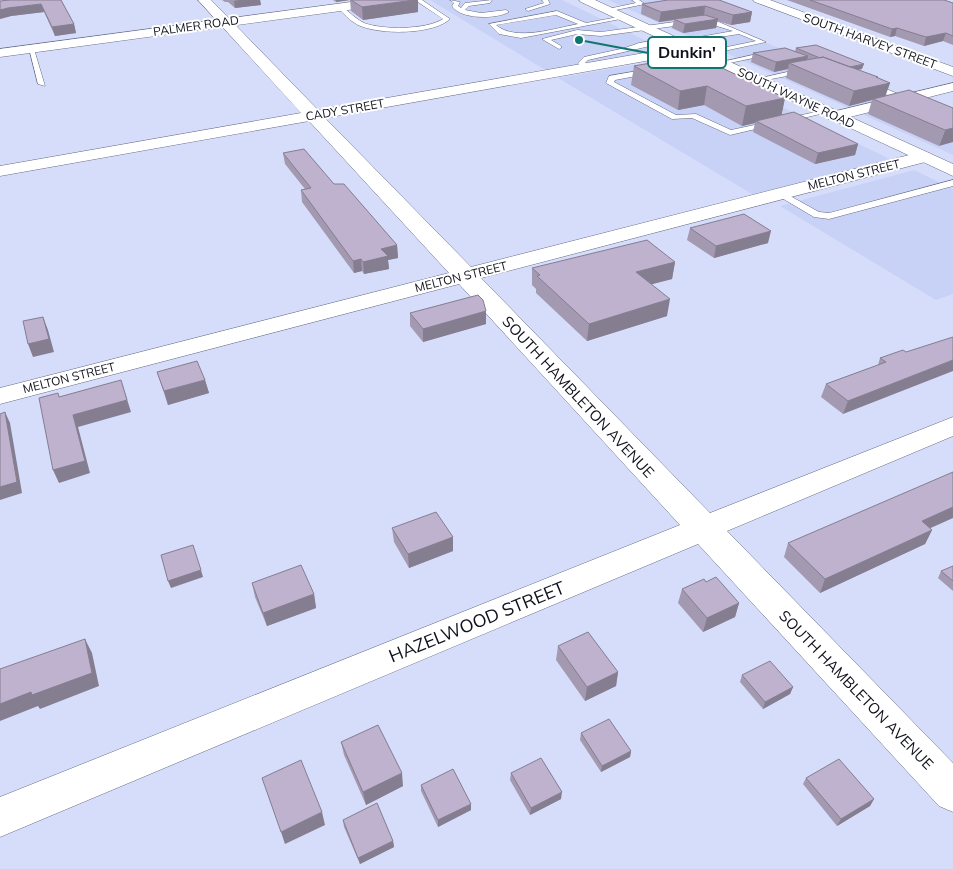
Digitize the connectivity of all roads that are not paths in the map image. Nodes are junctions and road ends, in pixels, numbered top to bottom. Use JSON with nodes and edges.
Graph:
{"nodes":[{"id":1,"x":204,"y":0,"type":"edge"},
{"id":2,"x":392,"y":0,"type":"edge"},
{"id":3,"x":418,"y":0,"type":"edge"},
{"id":4,"x":489,"y":0,"type":"edge"},
{"id":5,"x":545,"y":0,"type":"edge"},
{"id":6,"x":585,"y":0,"type":"edge"},
{"id":7,"x":635,"y":0,"type":"edge"},
{"id":8,"x":759,"y":0,"type":"edge"},
{"id":9,"x":455,"y":2,"type":"edge"},
{"id":10,"x":642,"y":4,"type":"junction"},
{"id":11,"x":651,"y":4,"type":"edge"},
{"id":12,"x":340,"y":7,"type":"junction"},
{"id":13,"x":606,"y":10,"type":"junction"},
{"id":14,"x":477,"y":11,"type":"junction"},
{"id":15,"x":623,"y":18,"type":"junction"},
{"id":16,"x":226,"y":22,"type":"junction"},
{"id":17,"x":492,"y":24,"type":"junction"},
{"id":18,"x":584,"y":24,"type":"junction"},
{"id":19,"x":644,"y":28,"type":"junction"},
{"id":20,"x":740,"y":32,"type":"junction"},
{"id":21,"x":559,"y":47,"type":"dead end"},
{"id":22,"x":30,"y":49,"type":"junction"},
{"id":23,"x":0,"y":53,"type":"edge"},
{"id":24,"x":696,"y":53,"type":"junction"},
{"id":25,"x":781,"y":53,"type":"edge"},
{"id":26,"x":586,"y":68,"type":"junction"},
{"id":27,"x":812,"y":69,"type":"edge"},
{"id":28,"x":657,"y":70,"type":"edge"},
{"id":29,"x":953,"y":72,"type":"edge"},
{"id":30,"x":756,"y":80,"type":"junction"},
{"id":31,"x":857,"y":80,"type":"edge"},
{"id":32,"x":42,"y":84,"type":"dead end"},
{"id":33,"x":953,"y":87,"type":"edge"},
{"id":34,"x":904,"y":98,"type":"junction"},
{"id":35,"x":921,"y":104,"type":"edge"},
{"id":36,"x":829,"y":114,"type":"junction"},
{"id":37,"x":314,"y":116,"type":"junction"},
{"id":38,"x":923,"y":157,"type":"junction"},
{"id":39,"x":0,"y":171,"type":"edge"},
{"id":40,"x":953,"y":172,"type":"edge"},
{"id":41,"x":953,"y":182,"type":"edge"},
{"id":42,"x":780,"y":194,"type":"junction"},
{"id":43,"x":464,"y":276,"type":"junction"},
{"id":44,"x":0,"y":396,"type":"edge"},
{"id":45,"x":953,"y":426,"type":"edge"},
{"id":46,"x":703,"y":529,"type":"junction"},
{"id":47,"x":953,"y":792,"type":"edge"},
{"id":48,"x":0,"y":817,"type":"edge"}],
"edges":[{"from":1,"to":16,"type":"street","name":"SOUTH HAMBLETON AVENUE"},
{"from":2,"to":12,"type":"street","name":"PALMER ROAD"},
{"from":3,"to":12,"type":"lane"},
{"from":4,"to":9,"type":"lane"},
{"from":4,"to":14,"type":"lane"},
{"from":4,"to":14,"type":"lane"},
{"from":5,"to":14,"type":"lane"},
{"from":6,"to":13,"type":"street","name":"SOUTH WAYNE ROAD"},
{"from":7,"to":10,"type":"lane"},
{"from":8,"to":29,"type":"street","name":"SOUTH HARVEY STREET"},
{"from":9,"to":14,"type":"lane"},
{"from":10,"to":11,"type":"lane"},
{"from":10,"to":13,"type":"lane"},
{"from":12,"to":16,"type":"street","name":"PALMER ROAD"},
{"from":13,"to":15,"type":"street","name":"SOUTH WAYNE ROAD"},
{"from":14,"to":17,"type":"lane"},
{"from":15,"to":18,"type":"lane"},
{"from":15,"to":19,"type":"street","name":"SOUTH WAYNE ROAD"},
{"from":16,"to":22,"type":"street","name":"PALMER ROAD"},
{"from":16,"to":37,"type":"street","name":"SOUTH HAMBLETON AVENUE"},
{"from":17,"to":18,"type":"lane"},
{"from":17,"to":18,"type":"lane"},
{"from":19,"to":20,"type":"lane"},
{"from":19,"to":21,"type":"lane"},
{"from":19,"to":24,"type":"street","name":"SOUTH WAYNE ROAD"},
{"from":20,"to":24,"type":"lane"},
{"from":20,"to":24,"type":"lane"},
{"from":22,"to":23,"type":"street","name":"PALMER ROAD"},
{"from":22,"to":32,"type":"lane"},
{"from":24,"to":25,"type":"lane"},
{"from":24,"to":26,"type":"street","name":"CADY STREET"},
{"from":24,"to":26,"type":"lane"},
{"from":24,"to":30,"type":"street","name":"SOUTH WAYNE ROAD"},
{"from":26,"to":37,"type":"street","name":"CADY STREET"},
{"from":27,"to":30,"type":"lane"},
{"from":28,"to":36,"type":"lane"},
{"from":30,"to":36,"type":"street","name":"SOUTH WAYNE ROAD"},
{"from":31,"to":34,"type":"lane"},
{"from":33,"to":34,"type":"street"},
{"from":34,"to":35,"type":"lane"},
{"from":34,"to":36,"type":"street"},
{"from":36,"to":38,"type":"street","name":"SOUTH WAYNE ROAD"},
{"from":37,"to":39,"type":"street","name":"CADY STREET"},
{"from":37,"to":43,"type":"street","name":"SOUTH HAMBLETON AVENUE"},
{"from":38,"to":40,"type":"street","name":"SOUTH WAYNE ROAD"},
{"from":38,"to":42,"type":"street","name":"MELTON STREET"},
{"from":41,"to":42,"type":"lane"},
{"from":42,"to":43,"type":"street","name":"MELTON STREET"},
{"from":43,"to":44,"type":"street","name":"MELTON STREET"},
{"from":43,"to":46,"type":"street","name":"SOUTH HAMBLETON AVENUE"},
{"from":45,"to":46,"type":"street","name":"HAZELWOOD STREET"},
{"from":46,"to":47,"type":"street","name":"SOUTH HAMBLETON AVENUE"},
{"from":46,"to":48,"type":"street","name":"HAZELWOOD STREET"}]}
